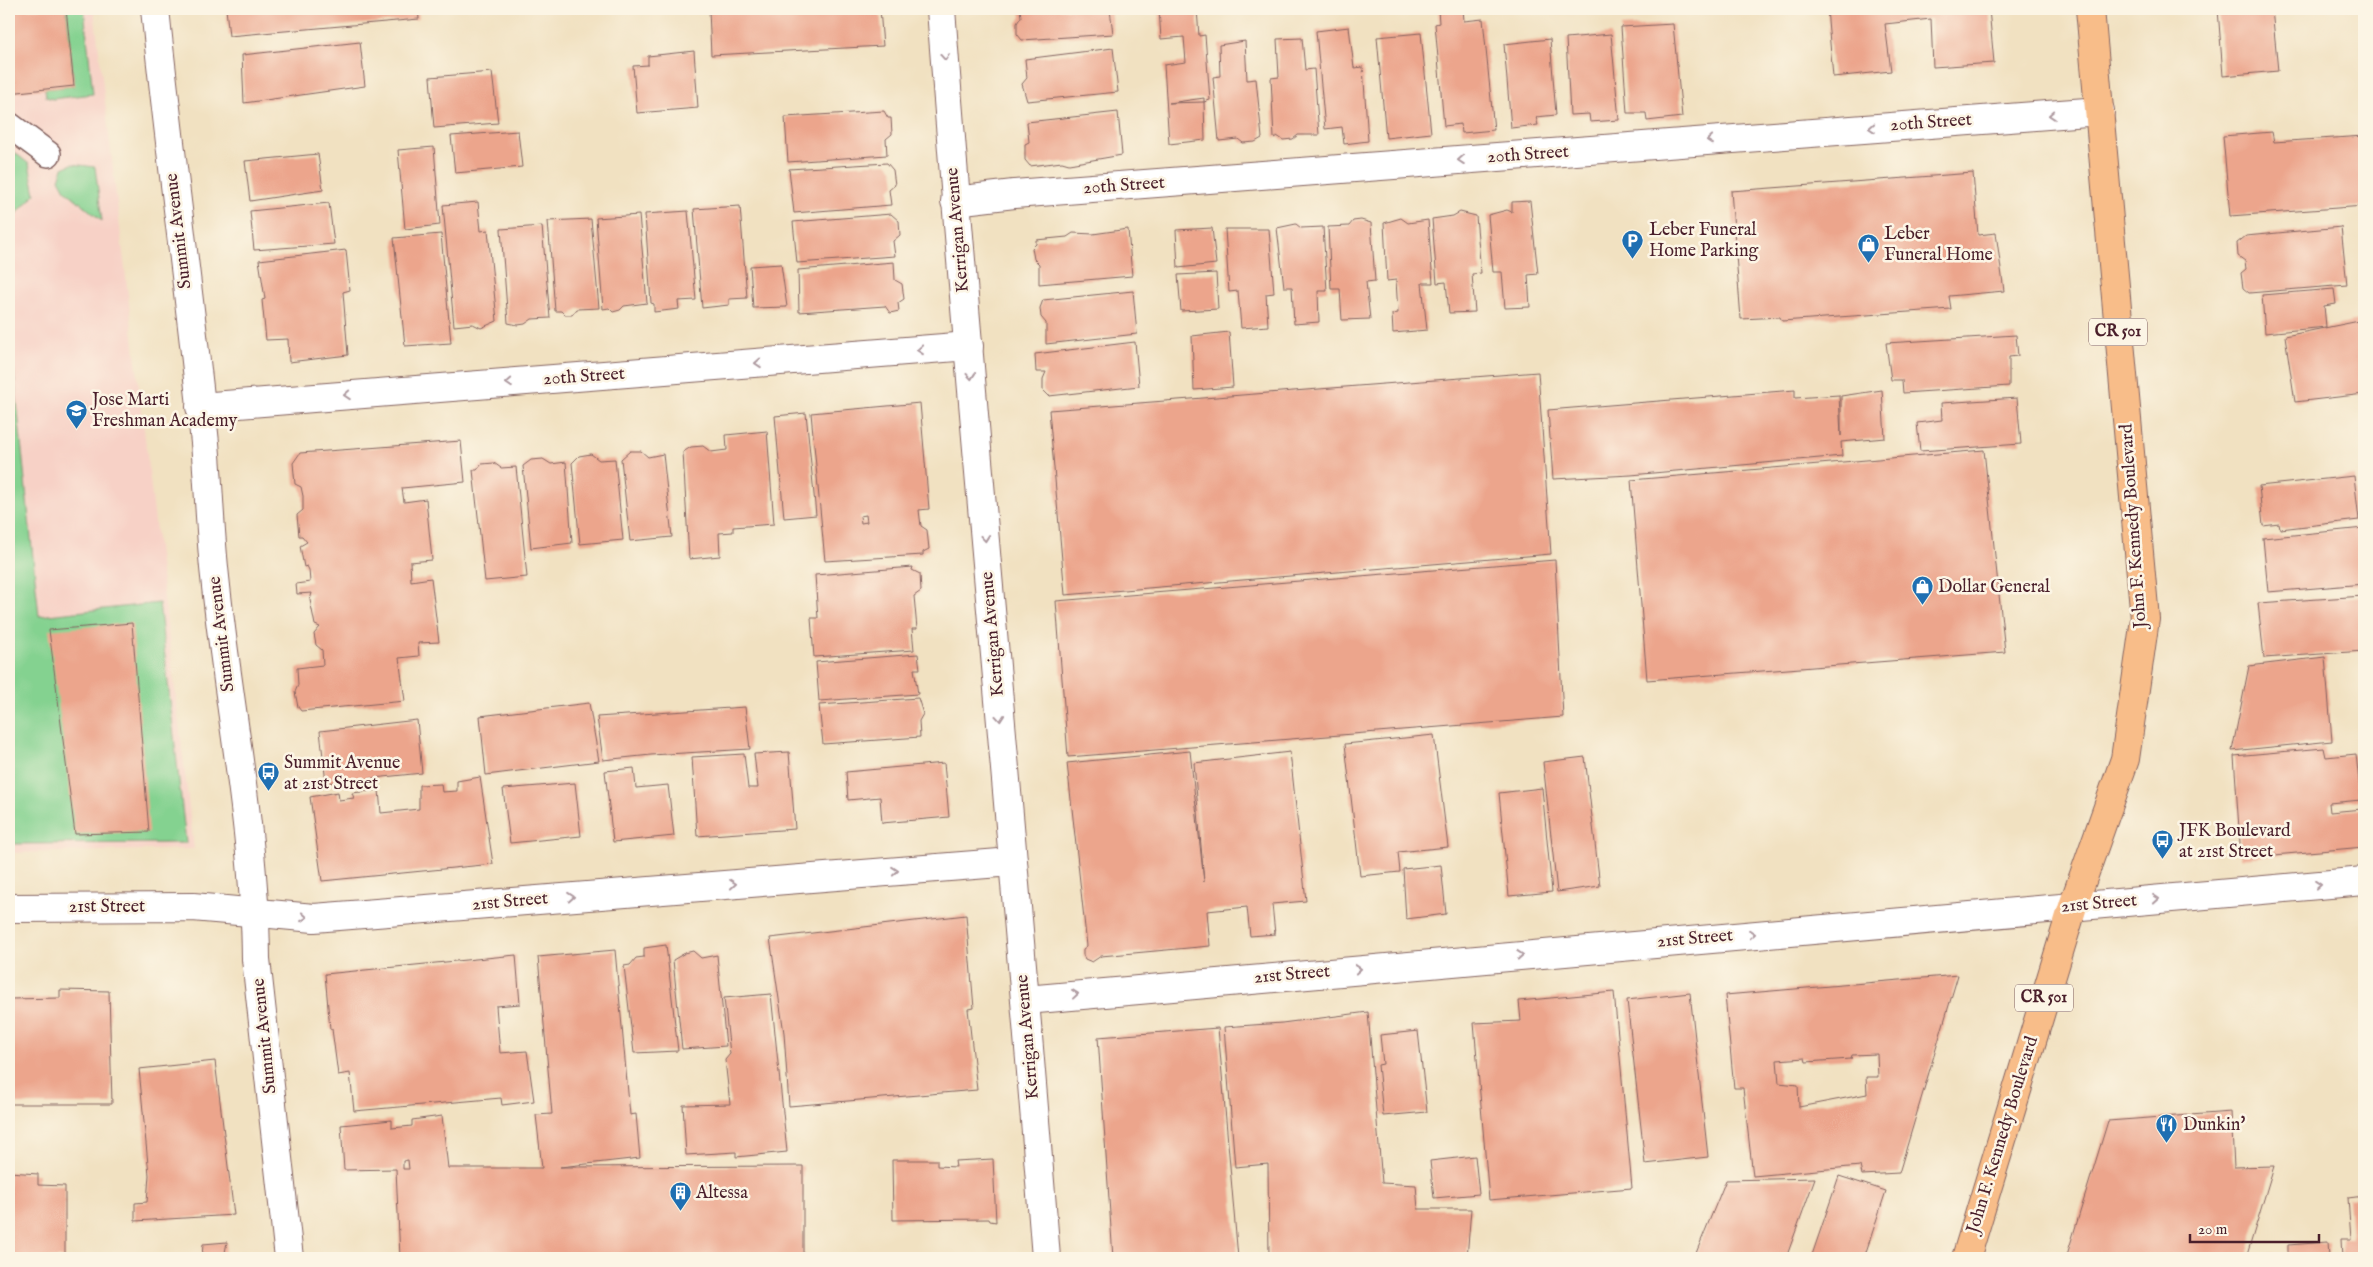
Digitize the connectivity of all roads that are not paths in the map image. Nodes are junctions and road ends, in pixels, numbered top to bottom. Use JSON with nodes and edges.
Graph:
{"nodes":[{"id":1,"x":155,"y":9,"type":"edge"},
{"id":2,"x":941,"y":9,"type":"edge"},
{"id":3,"x":2090,"y":9,"type":"edge"},
{"id":4,"x":2100,"y":111,"type":"junction"},
{"id":5,"x":9,"y":125,"type":"edge"},
{"id":6,"x":48,"y":154,"type":"dead end"},
{"id":7,"x":955,"y":201,"type":"junction"},
{"id":8,"x":969,"y":346,"type":"junction"},
{"id":9,"x":200,"y":407,"type":"junction"},
{"id":10,"x":1012,"y":862,"type":"junction"},
{"id":11,"x":2364,"y":881,"type":"edge"},
{"id":12,"x":2073,"y":906,"type":"junction"},
{"id":13,"x":9,"y":908,"type":"edge"},
{"id":14,"x":256,"y":912,"type":"junction"},
{"id":15,"x":1026,"y":1000,"type":"junction"},
{"id":16,"x":289,"y":1258,"type":"edge"},
{"id":17,"x":1046,"y":1258,"type":"edge"},
{"id":18,"x":1966,"y":1258,"type":"edge"}],
"edges":[{"from":1,"to":9,"type":"street","name":"Summit Avenue"},
{"from":2,"to":7,"type":"street","name":"Kerrigan Avenue","one_way":true},
{"from":3,"to":4,"type":"main road","name":"John F. Kennedy Boulevard","number":"CR 501"},
{"from":4,"to":7,"type":"street","name":"20th Street","one_way":true},
{"from":4,"to":12,"type":"main road","name":"John F. Kennedy Boulevard","number":"CR 501"},
{"from":5,"to":6,"type":"lane"},
{"from":7,"to":8,"type":"street","name":"Kerrigan Avenue"},
{"from":8,"to":9,"type":"street","name":"20th Street","one_way":true},
{"from":8,"to":10,"type":"street","name":"Kerrigan Avenue","one_way":true},
{"from":9,"to":14,"type":"street","name":"Summit Avenue"},
{"from":14,"to":10,"type":"street","name":"21st Street","one_way":true},
{"from":10,"to":15,"type":"street","name":"Kerrigan Avenue"},
{"from":12,"to":11,"type":"street","name":"21st Street","one_way":true},
{"from":15,"to":12,"type":"street","name":"21st Street","one_way":true},
{"from":12,"to":18,"type":"main road","name":"John F. Kennedy Boulevard","number":"CR 501"},
{"from":13,"to":14,"type":"street","name":"21st Street"},
{"from":14,"to":16,"type":"street","name":"Summit Avenue"},
{"from":15,"to":17,"type":"street","name":"Kerrigan Avenue"}]}
